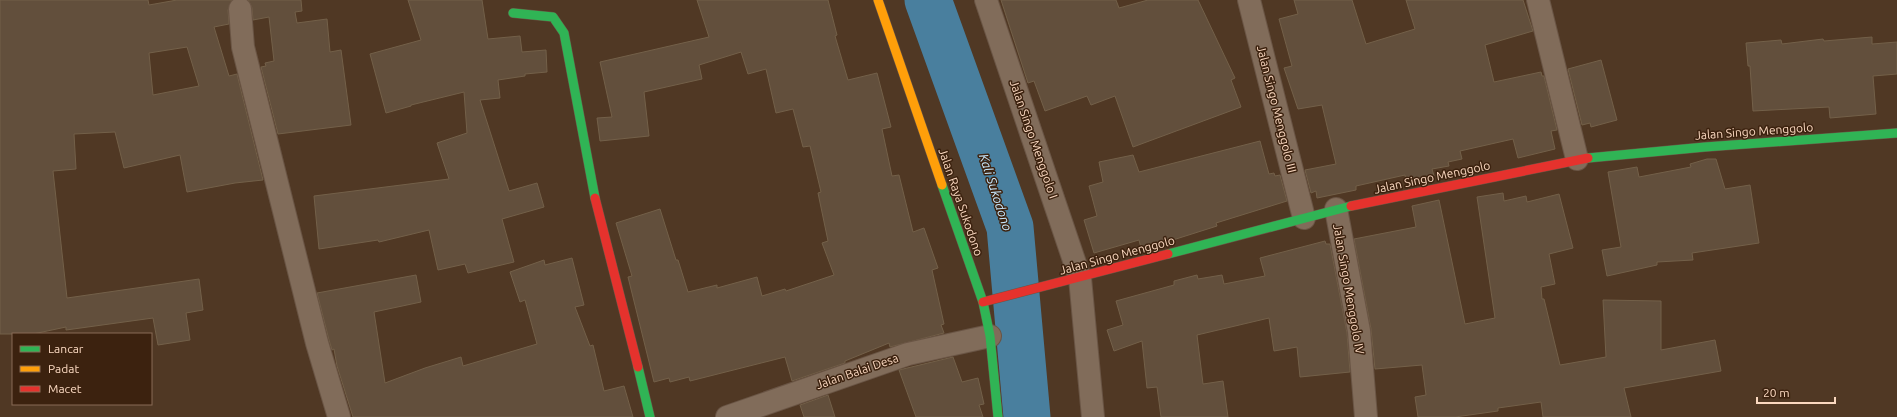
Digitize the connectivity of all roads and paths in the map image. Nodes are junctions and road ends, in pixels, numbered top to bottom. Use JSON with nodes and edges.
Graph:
{"nodes":[{"id":1,"x":878,"y":0,"type":"edge"},
{"id":2,"x":986,"y":0,"type":"edge"},
{"id":3,"x":1249,"y":0,"type":"edge"},
{"id":4,"x":1538,"y":0,"type":"edge"},
{"id":5,"x":240,"y":10,"type":"dead end"},
{"id":6,"x":513,"y":13,"type":"dead end"},
{"id":7,"x":1897,"y":133,"type":"edge"},
{"id":8,"x":1577,"y":159,"type":"junction"},
{"id":9,"x":1336,"y":209,"type":"junction"},
{"id":10,"x":1304,"y":218,"type":"junction"},
{"id":11,"x":1072,"y":280,"type":"junction"},
{"id":12,"x":983,"y":302,"type":"junction"},
{"id":13,"x":990,"y":336,"type":"junction"},
{"id":14,"x":339,"y":417,"type":"edge"},
{"id":15,"x":650,"y":417,"type":"edge"},
{"id":16,"x":727,"y":417,"type":"edge"},
{"id":17,"x":998,"y":417,"type":"edge"},
{"id":18,"x":1094,"y":417,"type":"edge"},
{"id":19,"x":1366,"y":417,"type":"edge"}],
"edges":[{"from":1,"to":12,"type":"street","name":"Jalan Raya Sukodono"},
{"from":2,"to":11,"type":"street","name":"Jalan Singo Menggolo I"},
{"from":3,"to":10,"type":"street","name":"Jalan Singo Menggolo III"},
{"from":4,"to":8,"type":"street"},
{"from":5,"to":14,"type":"street"},
{"from":6,"to":15,"type":"street"},
{"from":7,"to":8,"type":"street","name":"Jalan Singo Menggolo"},
{"from":8,"to":9,"type":"street","name":"Jalan Singo Menggolo"},
{"from":9,"to":10,"type":"street","name":"Jalan Singo Menggolo"},
{"from":9,"to":19,"type":"street","name":"Jalan Singo Menggolo IV"},
{"from":10,"to":11,"type":"street","name":"Jalan Singo Menggolo"},
{"from":11,"to":12,"type":"street","name":"Jalan Singo Menggolo"},
{"from":11,"to":18,"type":"street","name":"Jalan Singo Menggolo I"},
{"from":12,"to":13,"type":"street","name":"Jalan Raya Sukodono"},
{"from":13,"to":16,"type":"street","name":"Jalan Balai Desa"},
{"from":13,"to":17,"type":"street","name":"Jalan Raya Sukodono"}]}
